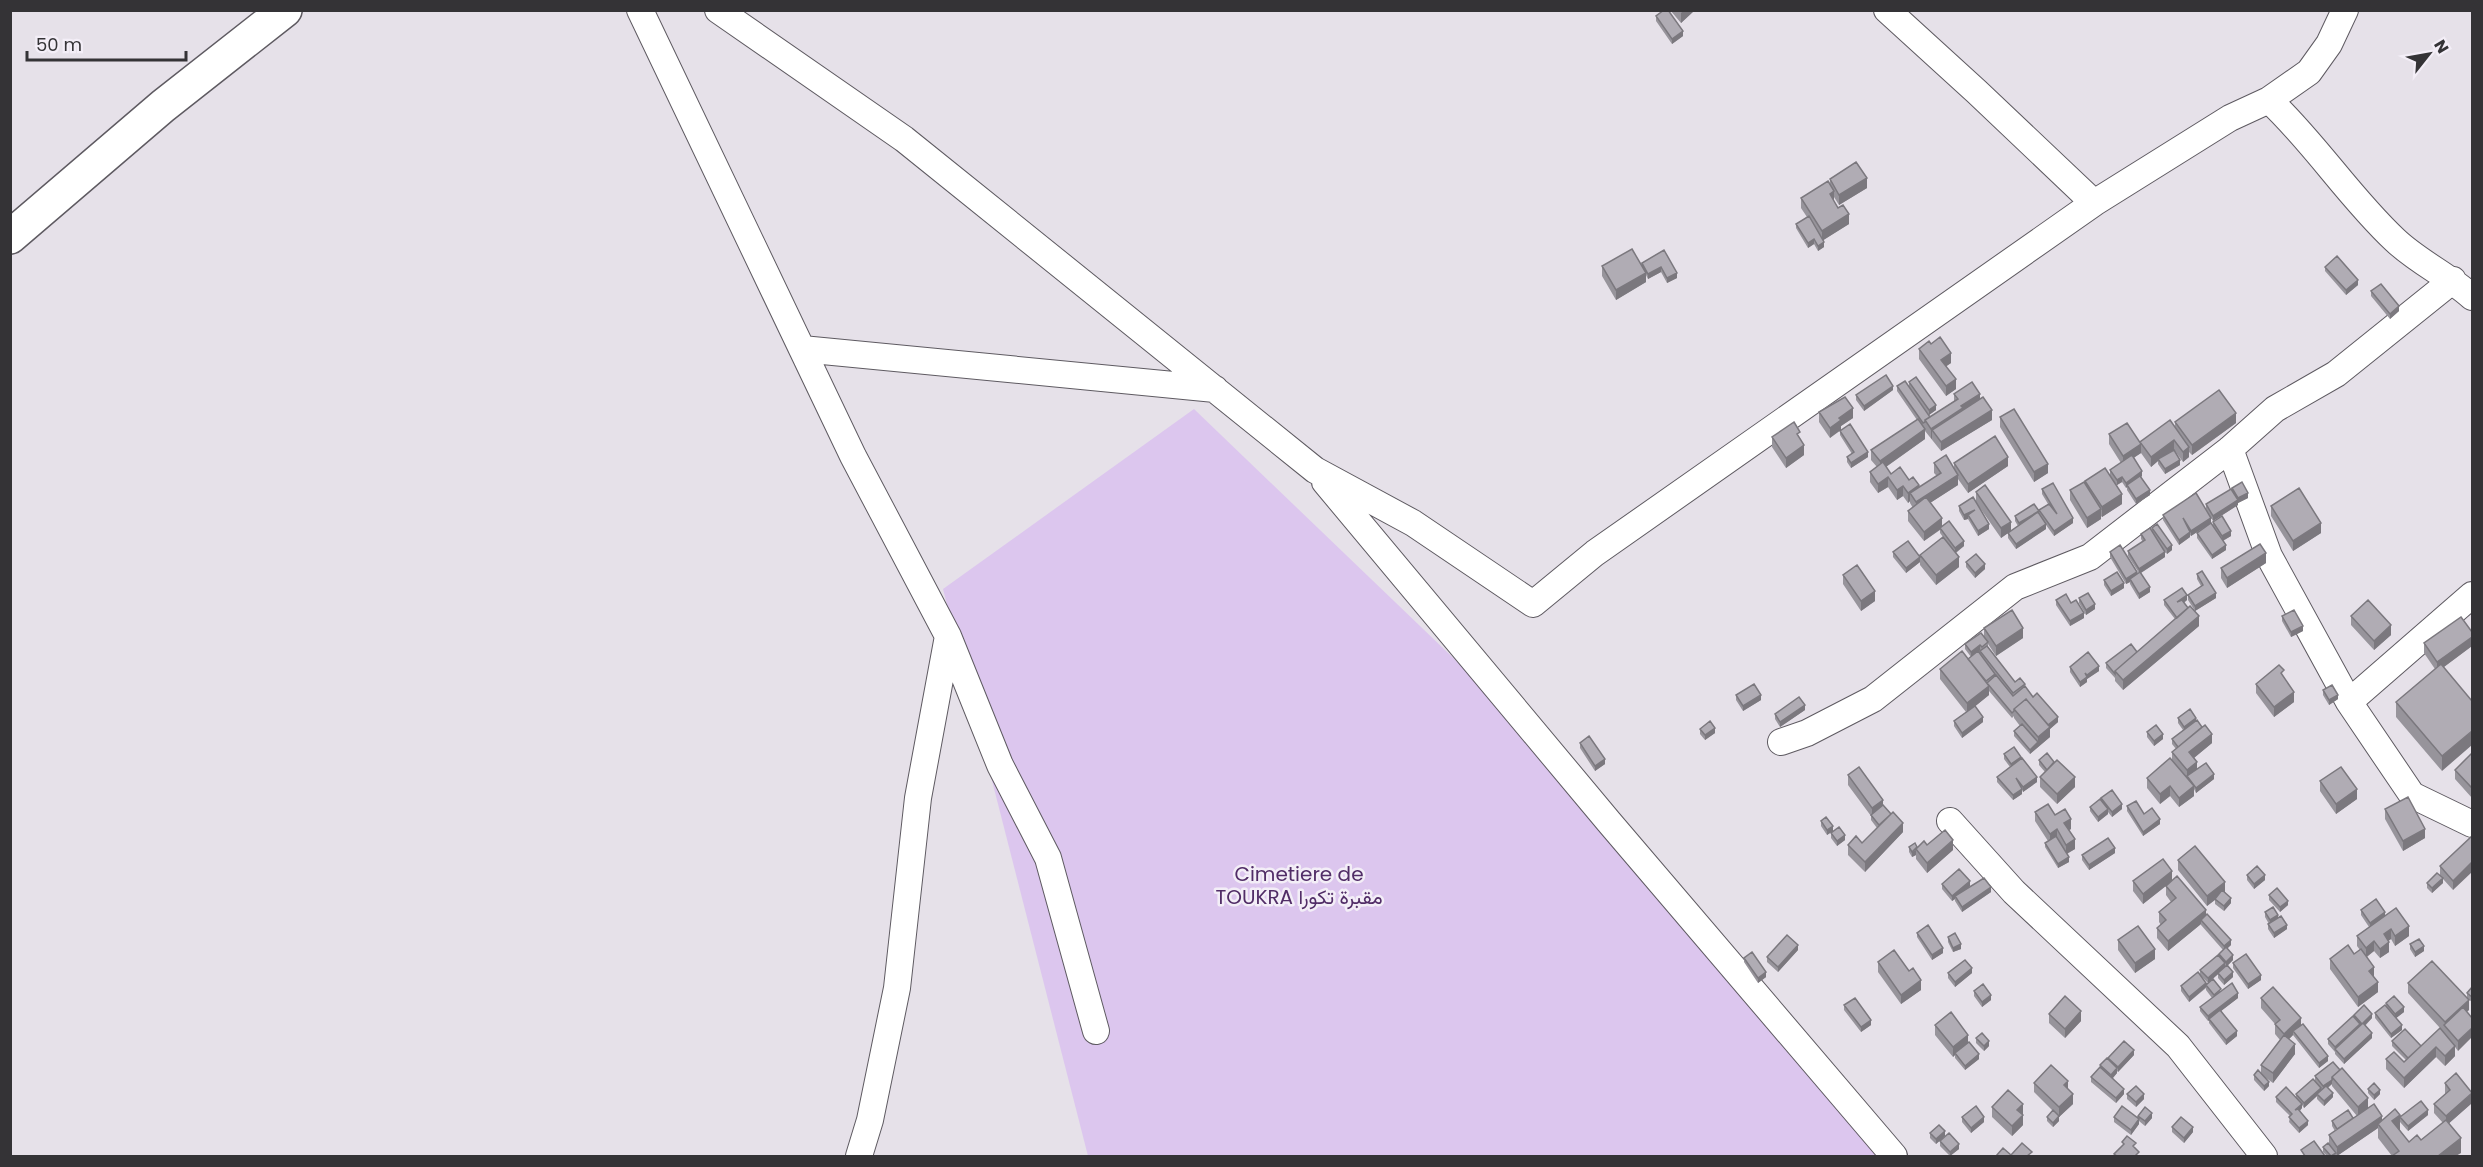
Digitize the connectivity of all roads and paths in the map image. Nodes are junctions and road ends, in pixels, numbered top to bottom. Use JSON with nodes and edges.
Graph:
{"nodes":[{"id":1,"x":285,"y":10,"type":"edge"},
{"id":2,"x":640,"y":10,"type":"edge"},
{"id":3,"x":718,"y":10,"type":"edge"},
{"id":4,"x":1887,"y":10,"type":"edge"},
{"id":5,"x":2345,"y":10,"type":"edge"},
{"id":6,"x":2269,"y":100,"type":"junction"},
{"id":7,"x":2094,"y":203,"type":"junction"},
{"id":8,"x":10,"y":237,"type":"edge"},
{"id":9,"x":2453,"y":280,"type":"junction"},
{"id":10,"x":2472,"y":297,"type":"edge"},
{"id":11,"x":802,"y":350,"type":"junction"},
{"id":12,"x":1215,"y":389,"type":"junction"},
{"id":13,"x":2230,"y":448,"type":"junction"},
{"id":14,"x":1315,"y":470,"type":"junction"},
{"id":15,"x":2472,"y":594,"type":"edge"},
{"id":16,"x":948,"y":636,"type":"junction"},
{"id":17,"x":2349,"y":702,"type":"junction"},
{"id":18,"x":1781,"y":742,"type":"dead end"},
{"id":19,"x":1950,"y":821,"type":"dead end"},
{"id":20,"x":2472,"y":824,"type":"edge"},
{"id":21,"x":1095,"y":1031,"type":"dead end"},
{"id":22,"x":859,"y":1156,"type":"edge"},
{"id":23,"x":1894,"y":1156,"type":"edge"},
{"id":24,"x":2264,"y":1156,"type":"edge"}],
"edges":[{"from":1,"to":8,"type":"highway"},
{"from":2,"to":11,"type":"street"},
{"from":3,"to":12,"type":"street"},
{"from":4,"to":7,"type":"street"},
{"from":5,"to":6,"type":"street"},
{"from":6,"to":7,"type":"street"},
{"from":6,"to":9,"type":"street"},
{"from":7,"to":14,"type":"street"},
{"from":9,"to":10,"type":"street"},
{"from":9,"to":13,"type":"street"},
{"from":11,"to":12,"type":"street"},
{"from":11,"to":16,"type":"street"},
{"from":12,"to":14,"type":"street"},
{"from":13,"to":17,"type":"street"},
{"from":13,"to":18,"type":"street"},
{"from":14,"to":23,"type":"street"},
{"from":15,"to":17,"type":"street"},
{"from":16,"to":21,"type":"street"},
{"from":16,"to":22,"type":"street"},
{"from":17,"to":20,"type":"street"},
{"from":19,"to":24,"type":"street"}]}
